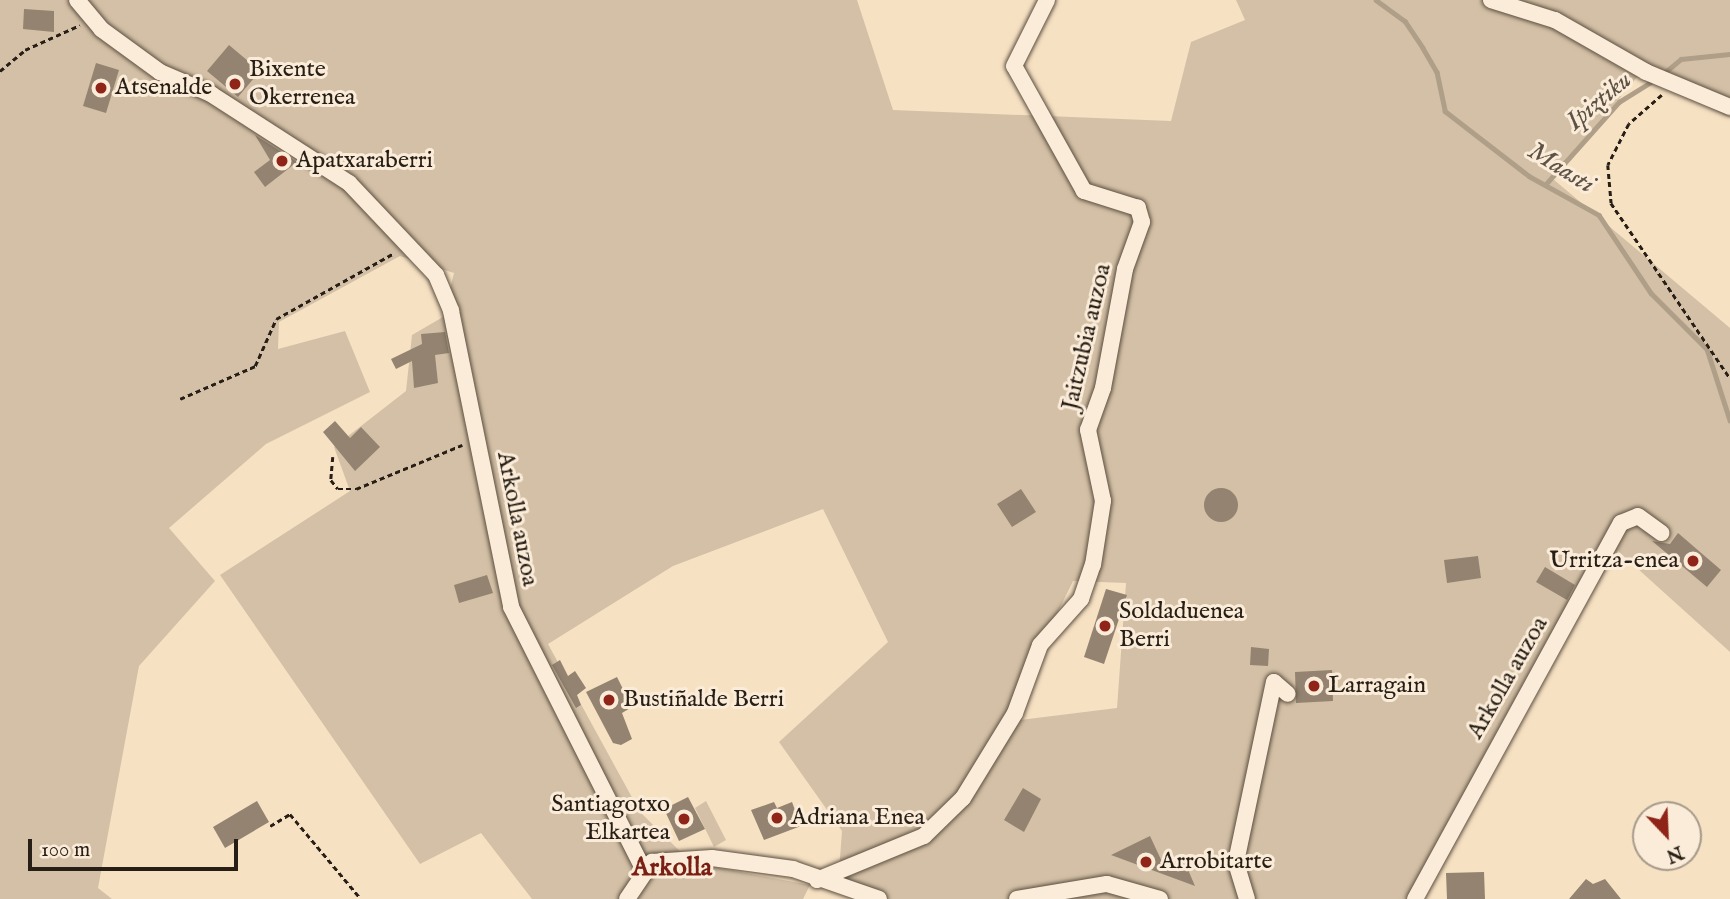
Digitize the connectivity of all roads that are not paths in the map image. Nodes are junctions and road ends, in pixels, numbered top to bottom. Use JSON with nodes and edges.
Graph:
{"nodes":[{"id":1,"x":77,"y":0,"type":"edge"},
{"id":2,"x":1047,"y":0,"type":"edge"},
{"id":3,"x":1491,"y":0,"type":"edge"},
{"id":4,"x":1730,"y":107,"type":"edge"},
{"id":5,"x":1661,"y":533,"type":"dead end"},
{"id":6,"x":1288,"y":694,"type":"dead end"},
{"id":7,"x":644,"y":870,"type":"junction"},
{"id":8,"x":817,"y":880,"type":"junction"},
{"id":9,"x":627,"y":899,"type":"edge"},
{"id":10,"x":879,"y":899,"type":"edge"},
{"id":11,"x":1017,"y":899,"type":"edge"},
{"id":12,"x":1160,"y":899,"type":"edge"},
{"id":13,"x":1247,"y":899,"type":"edge"},
{"id":14,"x":1415,"y":899,"type":"edge"}],
"edges":[{"from":1,"to":7,"type":"street","name":"Arkolla auzoa"},
{"from":2,"to":8,"type":"street","name":"Jaitzubia auzoa"},
{"from":3,"to":4,"type":"street"},
{"from":5,"to":14,"type":"street","name":"Arkolla auzoa"},
{"from":6,"to":13,"type":"street"},
{"from":7,"to":8,"type":"street"},
{"from":7,"to":9,"type":"street"},
{"from":8,"to":10,"type":"street"},
{"from":11,"to":12,"type":"street"}]}
